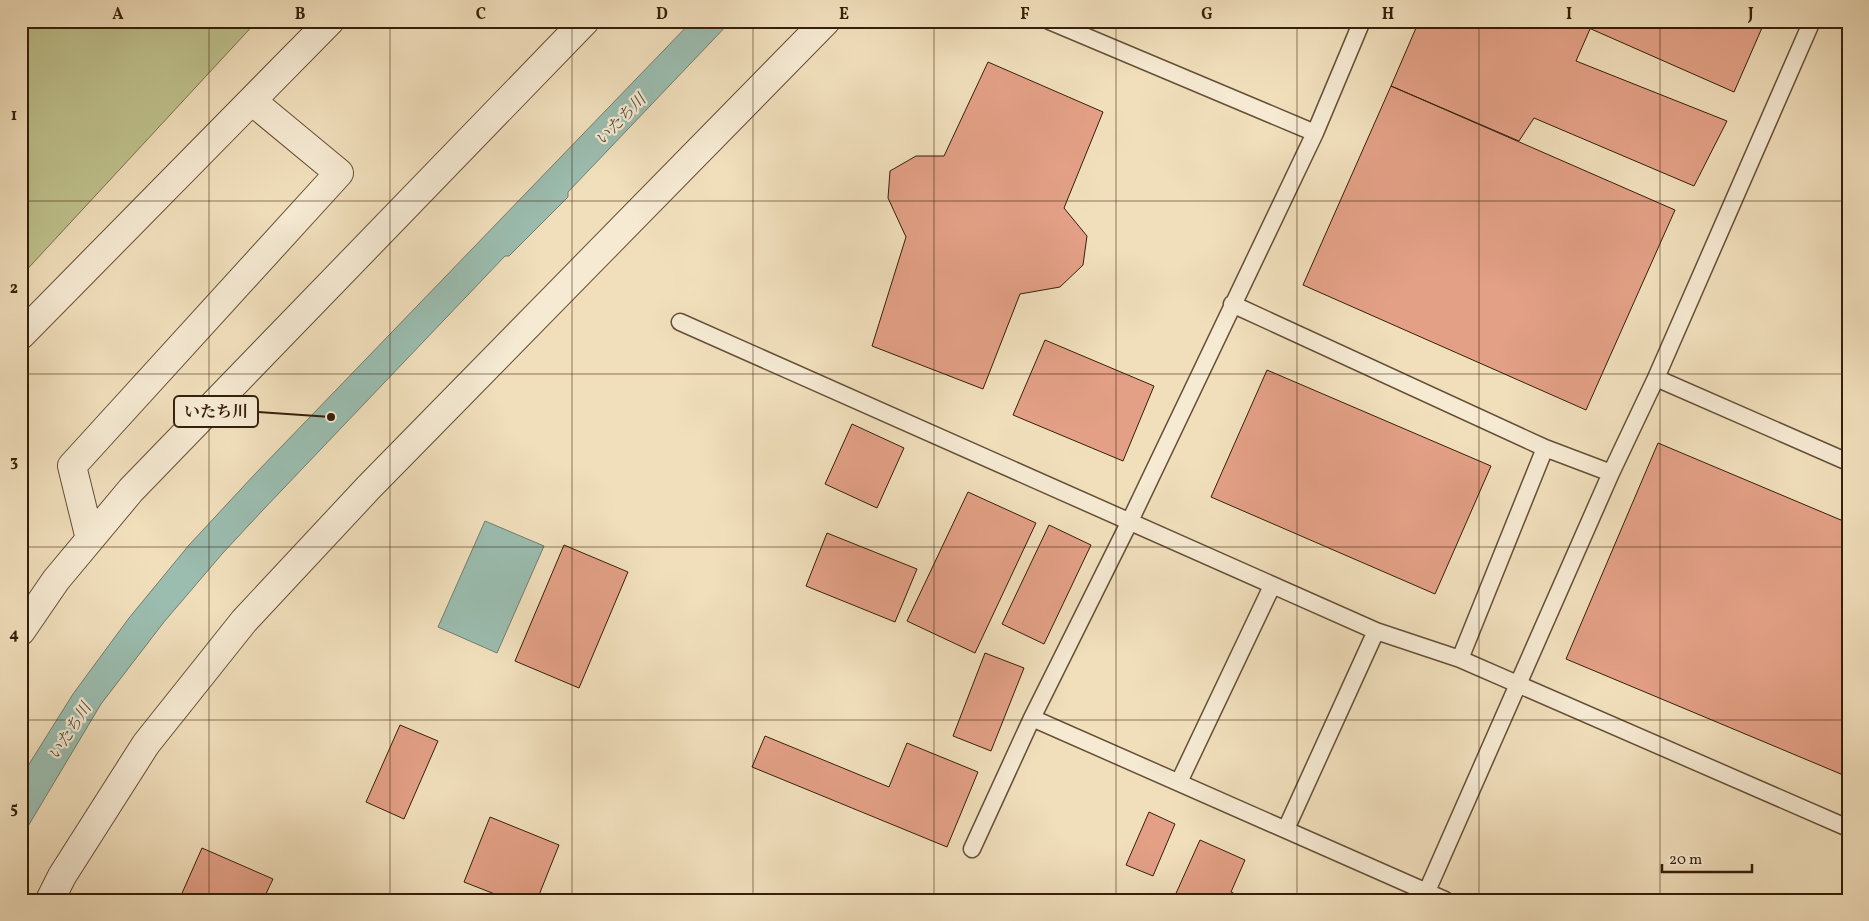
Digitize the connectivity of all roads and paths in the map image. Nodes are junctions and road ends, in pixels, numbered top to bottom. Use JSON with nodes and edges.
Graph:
{"nodes":[{"id":1,"x":330,"y":21,"type":"edge"},
{"id":2,"x":585,"y":21,"type":"edge"},
{"id":3,"x":826,"y":21,"type":"edge"},
{"id":4,"x":1049,"y":21,"type":"edge"},
{"id":5,"x":1362,"y":21,"type":"edge"},
{"id":6,"x":1812,"y":21,"type":"edge"},
{"id":7,"x":252,"y":101,"type":"junction"},
{"id":8,"x":1315,"y":133,"type":"junction"},
{"id":9,"x":1232,"y":304,"type":"junction"},
{"id":10,"x":680,"y":322,"type":"dead end"},
{"id":11,"x":21,"y":335,"type":"edge"},
{"id":12,"x":1656,"y":378,"type":"junction"},
{"id":13,"x":1545,"y":448,"type":"junction"},
{"id":14,"x":1848,"y":462,"type":"edge"},
{"id":15,"x":1612,"y":473,"type":"junction"},
{"id":16,"x":1129,"y":522,"type":"junction"},
{"id":17,"x":90,"y":539,"type":"junction"},
{"id":18,"x":1272,"y":586,"type":"junction"},
{"id":19,"x":21,"y":631,"type":"edge"},
{"id":20,"x":1376,"y":631,"type":"junction"},
{"id":21,"x":1460,"y":660,"type":"junction"},
{"id":22,"x":1519,"y":686,"type":"junction"},
{"id":23,"x":1032,"y":718,"type":"junction"},
{"id":24,"x":1180,"y":782,"type":"junction"},
{"id":25,"x":1848,"y":828,"type":"edge"},
{"id":26,"x":1286,"y":829,"type":"junction"},
{"id":27,"x":972,"y":848,"type":"dead end"},
{"id":28,"x":1427,"y":891,"type":"junction"},
{"id":29,"x":50,"y":900,"type":"edge"},
{"id":30,"x":1445,"y":900,"type":"edge"}],
"edges":[{"from":1,"to":7,"type":"street"},
{"from":2,"to":17,"type":"street"},
{"from":3,"to":29,"type":"street"},
{"from":4,"to":8,"type":"lane"},
{"from":5,"to":8,"type":"lane"},
{"from":6,"to":12,"type":"lane"},
{"from":7,"to":11,"type":"street"},
{"from":7,"to":17,"type":"street"},
{"from":8,"to":9,"type":"lane"},
{"from":9,"to":13,"type":"lane"},
{"from":9,"to":16,"type":"lane"},
{"from":10,"to":16,"type":"lane"},
{"from":12,"to":14,"type":"lane"},
{"from":12,"to":15,"type":"lane"},
{"from":13,"to":15,"type":"lane"},
{"from":13,"to":21,"type":"lane"},
{"from":15,"to":22,"type":"lane"},
{"from":16,"to":18,"type":"lane"},
{"from":16,"to":23,"type":"lane"},
{"from":17,"to":19,"type":"street"},
{"from":18,"to":20,"type":"lane"},
{"from":18,"to":24,"type":"lane"},
{"from":20,"to":21,"type":"lane"},
{"from":20,"to":26,"type":"lane"},
{"from":21,"to":22,"type":"lane"},
{"from":22,"to":25,"type":"lane"},
{"from":22,"to":28,"type":"lane"},
{"from":23,"to":24,"type":"lane"},
{"from":23,"to":27,"type":"lane"},
{"from":24,"to":26,"type":"lane"},
{"from":26,"to":28,"type":"lane"},
{"from":28,"to":30,"type":"lane"}]}
